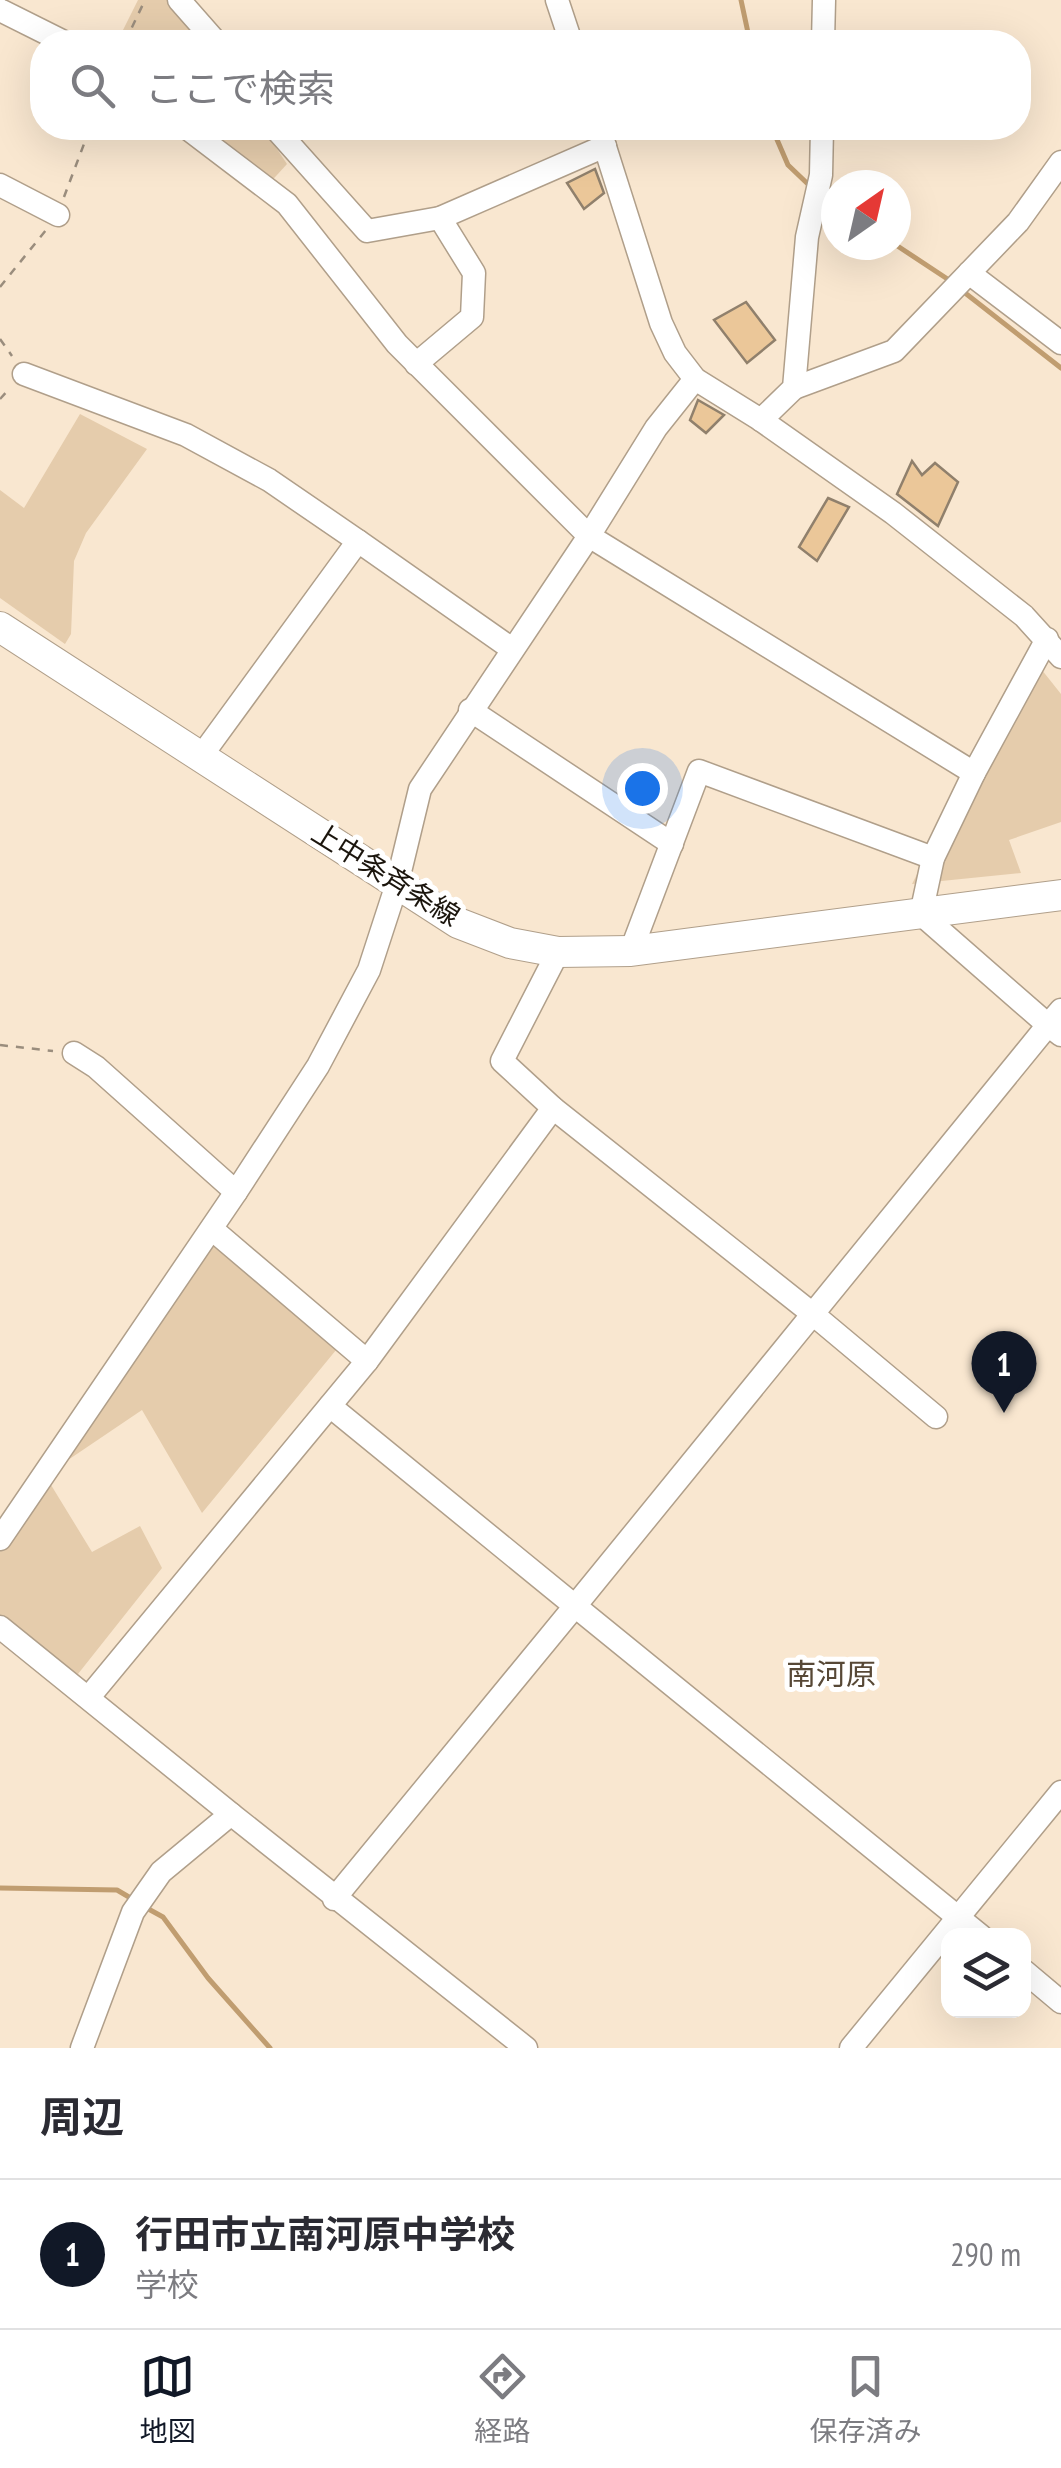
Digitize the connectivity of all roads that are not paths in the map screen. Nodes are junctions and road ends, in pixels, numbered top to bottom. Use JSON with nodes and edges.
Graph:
{"nodes":[{"id":1,"x":179,"y":0,"type":"edge"},
{"id":2,"x":557,"y":0,"type":"edge"},
{"id":3,"x":824,"y":0,"type":"edge"},
{"id":4,"x":0,"y":10,"type":"edge"},
{"id":5,"x":40,"y":30,"type":"edge"},
{"id":6,"x":205,"y":30,"type":"edge"},
{"id":7,"x":567,"y":30,"type":"edge"},
{"id":8,"x":824,"y":30,"type":"edge"},
{"id":9,"x":203,"y":140,"type":"edge"},
{"id":10,"x":287,"y":140,"type":"edge"},
{"id":11,"x":596,"y":140,"type":"edge"},
{"id":12,"x":603,"y":140,"type":"edge"},
{"id":13,"x":821,"y":140,"type":"edge"},
{"id":14,"x":1061,"y":162,"type":"edge"},
{"id":15,"x":318,"y":175,"type":"junction"},
{"id":16,"x":0,"y":184,"type":"edge"},
{"id":17,"x":287,"y":204,"type":"junction"},
{"id":18,"x":58,"y":215,"type":"dead end"},
{"id":19,"x":440,"y":218,"type":"junction"},
{"id":20,"x":969,"y":274,"type":"junction"},
{"id":21,"x":1061,"y":343,"type":"edge"},
{"id":22,"x":416,"y":364,"type":"junction"},
{"id":23,"x":24,"y":374,"type":"dead end"},
{"id":24,"x":695,"y":379,"type":"junction"},
{"id":25,"x":794,"y":388,"type":"junction"},
{"id":26,"x":761,"y":420,"type":"junction"},
{"id":27,"x":590,"y":536,"type":"junction"},
{"id":28,"x":358,"y":541,"type":"junction"},
{"id":29,"x":0,"y":627,"type":"edge"},
{"id":30,"x":1054,"y":648,"type":"edge"},
{"id":31,"x":512,"y":649,"type":"junction"},
{"id":32,"x":470,"y":710,"type":"junction"},
{"id":33,"x":202,"y":755,"type":"junction"},
{"id":34,"x":974,"y":773,"type":"junction"},
{"id":35,"x":672,"y":844,"type":"junction"},
{"id":36,"x":933,"y":858,"type":"junction"},
{"id":37,"x":396,"y":884,"type":"junction"},
{"id":38,"x":1061,"y":894,"type":"edge"},
{"id":39,"x":921,"y":914,"type":"junction"},
{"id":40,"x":632,"y":951,"type":"junction"},
{"id":41,"x":558,"y":952,"type":"junction"},
{"id":42,"x":1057,"y":1023,"type":"edge"},
{"id":43,"x":74,"y":1053,"type":"road end"},
{"id":44,"x":553,"y":1108,"type":"junction"},
{"id":45,"x":236,"y":1192,"type":"junction"},
{"id":46,"x":213,"y":1230,"type":"junction"},
{"id":47,"x":814,"y":1316,"type":"junction"},
{"id":48,"x":366,"y":1361,"type":"junction"},
{"id":49,"x":330,"y":1406,"type":"junction"},
{"id":50,"x":936,"y":1417,"type":"dead end"},
{"id":51,"x":0,"y":1539,"type":"edge"},
{"id":52,"x":576,"y":1606,"type":"junction"},
{"id":53,"x":0,"y":1627,"type":"edge"},
{"id":54,"x":90,"y":1697,"type":"junction"},
{"id":55,"x":1061,"y":1792,"type":"edge"},
{"id":56,"x":231,"y":1814,"type":"junction"},
{"id":57,"x":334,"y":1899,"type":"junction"},
{"id":58,"x":958,"y":1916,"type":"junction"},
{"id":59,"x":971,"y":1928,"type":"edge"},
{"id":60,"x":1031,"y":1977,"type":"edge"},
{"id":61,"x":1061,"y":2002,"type":"edge"},
{"id":62,"x":82,"y":2048,"type":"edge"},
{"id":63,"x":526,"y":2048,"type":"edge"},
{"id":64,"x":852,"y":2048,"type":"edge"}],
"edges":[{"from":1,"to":6,"type":"street"},
{"from":2,"to":7,"type":"street"},
{"from":3,"to":8,"type":"street"},
{"from":4,"to":5,"type":"street"},
{"from":9,"to":17,"type":"street"},
{"from":10,"to":15,"type":"street"},
{"from":11,"to":19,"type":"street"},
{"from":12,"to":24,"type":"street"},
{"from":13,"to":25,"type":"street"},
{"from":14,"to":20,"type":"street"},
{"from":15,"to":17,"type":"street"},
{"from":15,"to":19,"type":"street"},
{"from":16,"to":18,"type":"street"},
{"from":17,"to":22,"type":"street"},
{"from":19,"to":22,"type":"street"},
{"from":20,"to":21,"type":"street"},
{"from":20,"to":25,"type":"street"},
{"from":22,"to":27,"type":"street"},
{"from":23,"to":28,"type":"street"},
{"from":24,"to":26,"type":"street"},
{"from":24,"to":27,"type":"street"},
{"from":25,"to":26,"type":"street"},
{"from":26,"to":30,"type":"street"},
{"from":27,"to":31,"type":"street"},
{"from":27,"to":34,"type":"street"},
{"from":28,"to":31,"type":"street"},
{"from":28,"to":33,"type":"street"},
{"from":29,"to":33,"type":"main road","name":"上中条斉条線"},
{"from":30,"to":34,"type":"street"},
{"from":31,"to":32,"type":"street"},
{"from":32,"to":35,"type":"street"},
{"from":32,"to":37,"type":"street"},
{"from":33,"to":37,"type":"main road","name":"上中条斉条線"},
{"from":34,"to":36,"type":"street"},
{"from":35,"to":36,"type":"street"},
{"from":35,"to":40,"type":"street"},
{"from":36,"to":39,"type":"street"},
{"from":37,"to":41,"type":"main road","name":"上中条斉条線"},
{"from":37,"to":45,"type":"street"},
{"from":38,"to":39,"type":"main road","name":"上中条斉条線"},
{"from":39,"to":40,"type":"main road","name":"上中条斉条線"},
{"from":39,"to":42,"type":"street"},
{"from":40,"to":41,"type":"main road","name":"上中条斉条線"},
{"from":41,"to":44,"type":"street"},
{"from":42,"to":47,"type":"street"},
{"from":43,"to":45,"type":"street"},
{"from":44,"to":47,"type":"street"},
{"from":44,"to":48,"type":"street"},
{"from":45,"to":46,"type":"street"},
{"from":46,"to":48,"type":"street"},
{"from":46,"to":51,"type":"street"},
{"from":47,"to":50,"type":"street"},
{"from":47,"to":52,"type":"street"},
{"from":48,"to":49,"type":"street"},
{"from":49,"to":52,"type":"street"},
{"from":49,"to":54,"type":"street"},
{"from":52,"to":57,"type":"street"},
{"from":52,"to":58,"type":"street"},
{"from":53,"to":54,"type":"street"},
{"from":54,"to":56,"type":"street"},
{"from":55,"to":58,"type":"street"},
{"from":56,"to":57,"type":"street"},
{"from":56,"to":62,"type":"street"},
{"from":57,"to":63,"type":"street"},
{"from":58,"to":59,"type":"street"},
{"from":58,"to":64,"type":"street"},
{"from":60,"to":61,"type":"street"}]}
